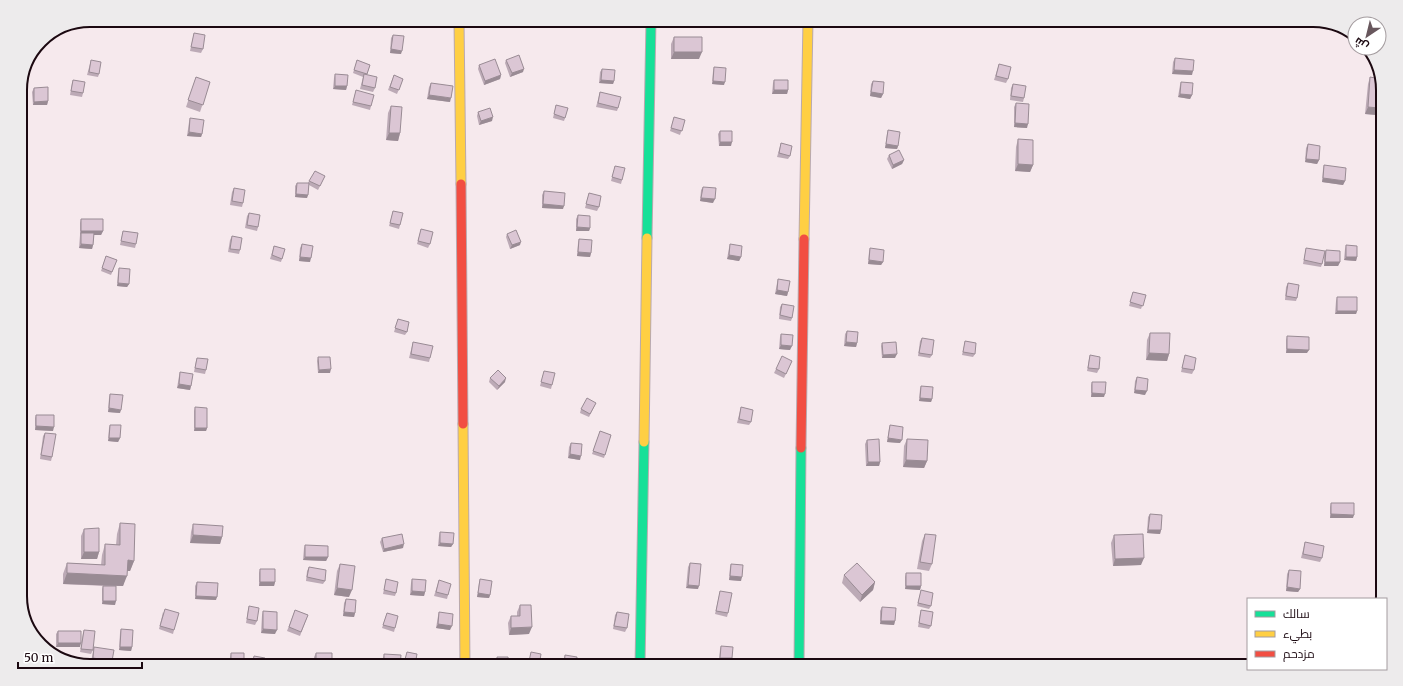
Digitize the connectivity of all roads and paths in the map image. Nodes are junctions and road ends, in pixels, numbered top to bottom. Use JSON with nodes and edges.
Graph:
{"nodes":[{"id":1,"x":460,"y":27,"type":"edge"},
{"id":2,"x":651,"y":27,"type":"edge"},
{"id":3,"x":808,"y":27,"type":"edge"},
{"id":4,"x":465,"y":659,"type":"edge"},
{"id":5,"x":640,"y":659,"type":"edge"},
{"id":6,"x":799,"y":659,"type":"edge"}],
"edges":[{"from":1,"to":4,"type":"street"},
{"from":2,"to":5,"type":"street"},
{"from":3,"to":6,"type":"street"}]}
